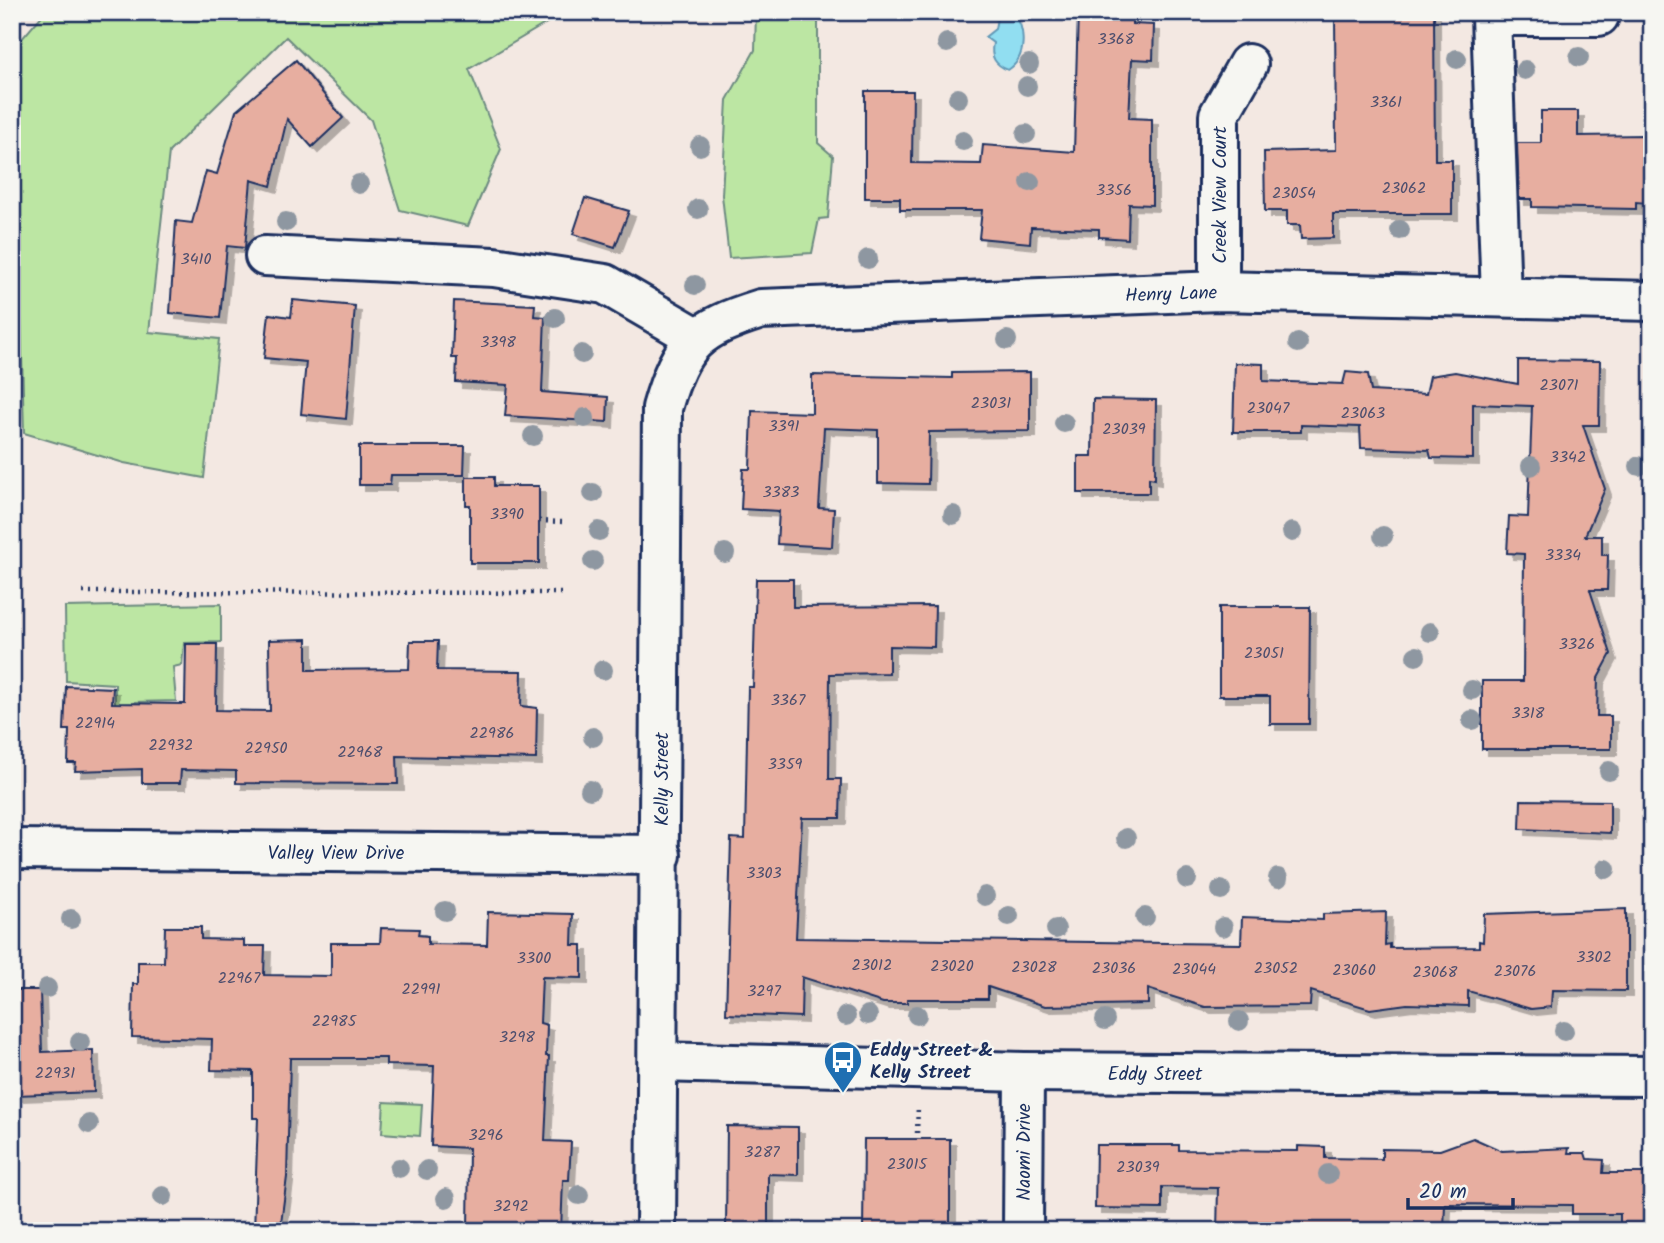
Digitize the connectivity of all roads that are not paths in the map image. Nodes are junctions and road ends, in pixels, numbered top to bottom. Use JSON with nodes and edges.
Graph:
{"nodes":[{"id":1,"x":1599,"y":16,"type":"dead end"},
{"id":2,"x":1248,"y":64,"type":"dead end"},
{"id":3,"x":265,"y":256,"type":"dead end"},
{"id":4,"x":1219,"y":291,"type":"junction"},
{"id":5,"x":1501,"y":297,"type":"junction"},
{"id":6,"x":1652,"y":300,"type":"edge"},
{"id":7,"x":696,"y":337,"type":"junction"},
{"id":8,"x":12,"y":849,"type":"edge"},
{"id":9,"x":661,"y":855,"type":"junction"},
{"id":10,"x":658,"y":1062,"type":"junction"},
{"id":11,"x":1024,"y":1073,"type":"junction"},
{"id":12,"x":1652,"y":1076,"type":"edge"},
{"id":13,"x":656,"y":1231,"type":"edge"},
{"id":14,"x":1023,"y":1231,"type":"edge"}],
"edges":[{"from":1,"to":5,"type":"street"},
{"from":2,"to":4,"type":"street","name":"Creek View Court"},
{"from":3,"to":7,"type":"street"},
{"from":4,"to":5,"type":"street","name":"Henry Lane"},
{"from":4,"to":7,"type":"street","name":"Henry Lane"},
{"from":5,"to":6,"type":"street","name":"Henry Lane"},
{"from":7,"to":9,"type":"street","name":"Kelly Street"},
{"from":8,"to":9,"type":"street","name":"Valley View Drive"},
{"from":9,"to":10,"type":"street","name":"Kelly Street"},
{"from":10,"to":11,"type":"street","name":"Eddy Street"},
{"from":10,"to":13,"type":"street","name":"Kelly Street"},
{"from":11,"to":12,"type":"street","name":"Eddy Street"},
{"from":11,"to":14,"type":"street","name":"Naomi Drive"}]}
